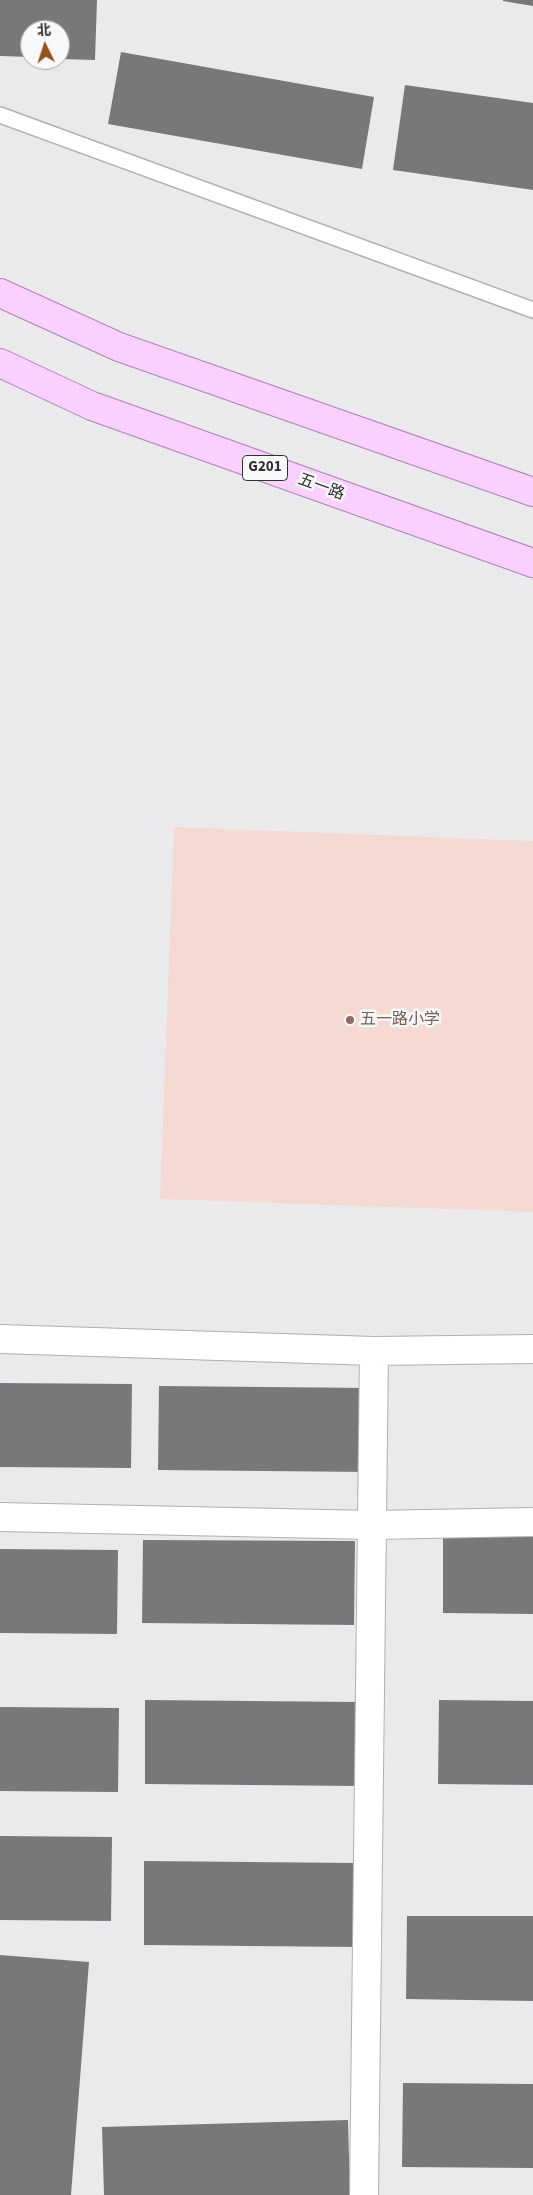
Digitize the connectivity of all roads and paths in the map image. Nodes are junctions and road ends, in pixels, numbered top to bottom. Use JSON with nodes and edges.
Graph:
{"nodes":[{"id":1,"x":0,"y":115,"type":"edge"},
{"id":2,"x":0,"y":292,"type":"edge"},
{"id":3,"x":533,"y":310,"type":"edge"},
{"id":4,"x":0,"y":364,"type":"edge"},
{"id":5,"x":533,"y":492,"type":"edge"},
{"id":6,"x":533,"y":563,"type":"edge"},
{"id":7,"x":0,"y":1339,"type":"edge"},
{"id":8,"x":533,"y":1349,"type":"edge"},
{"id":9,"x":374,"y":1351,"type":"junction"},
{"id":10,"x":0,"y":1517,"type":"edge"},
{"id":11,"x":533,"y":1522,"type":"edge"},
{"id":12,"x":372,"y":1525,"type":"junction"},
{"id":13,"x":364,"y":2195,"type":"edge"}],
"edges":[{"from":1,"to":3,"type":"lane"},
{"from":2,"to":5,"type":"main road"},
{"from":4,"to":6,"type":"main road","name":"五一路","number":"G201"},
{"from":7,"to":9,"type":"street"},
{"from":8,"to":9,"type":"street"},
{"from":9,"to":12,"type":"street"},
{"from":10,"to":12,"type":"street"},
{"from":11,"to":12,"type":"street"},
{"from":12,"to":13,"type":"street"}]}
